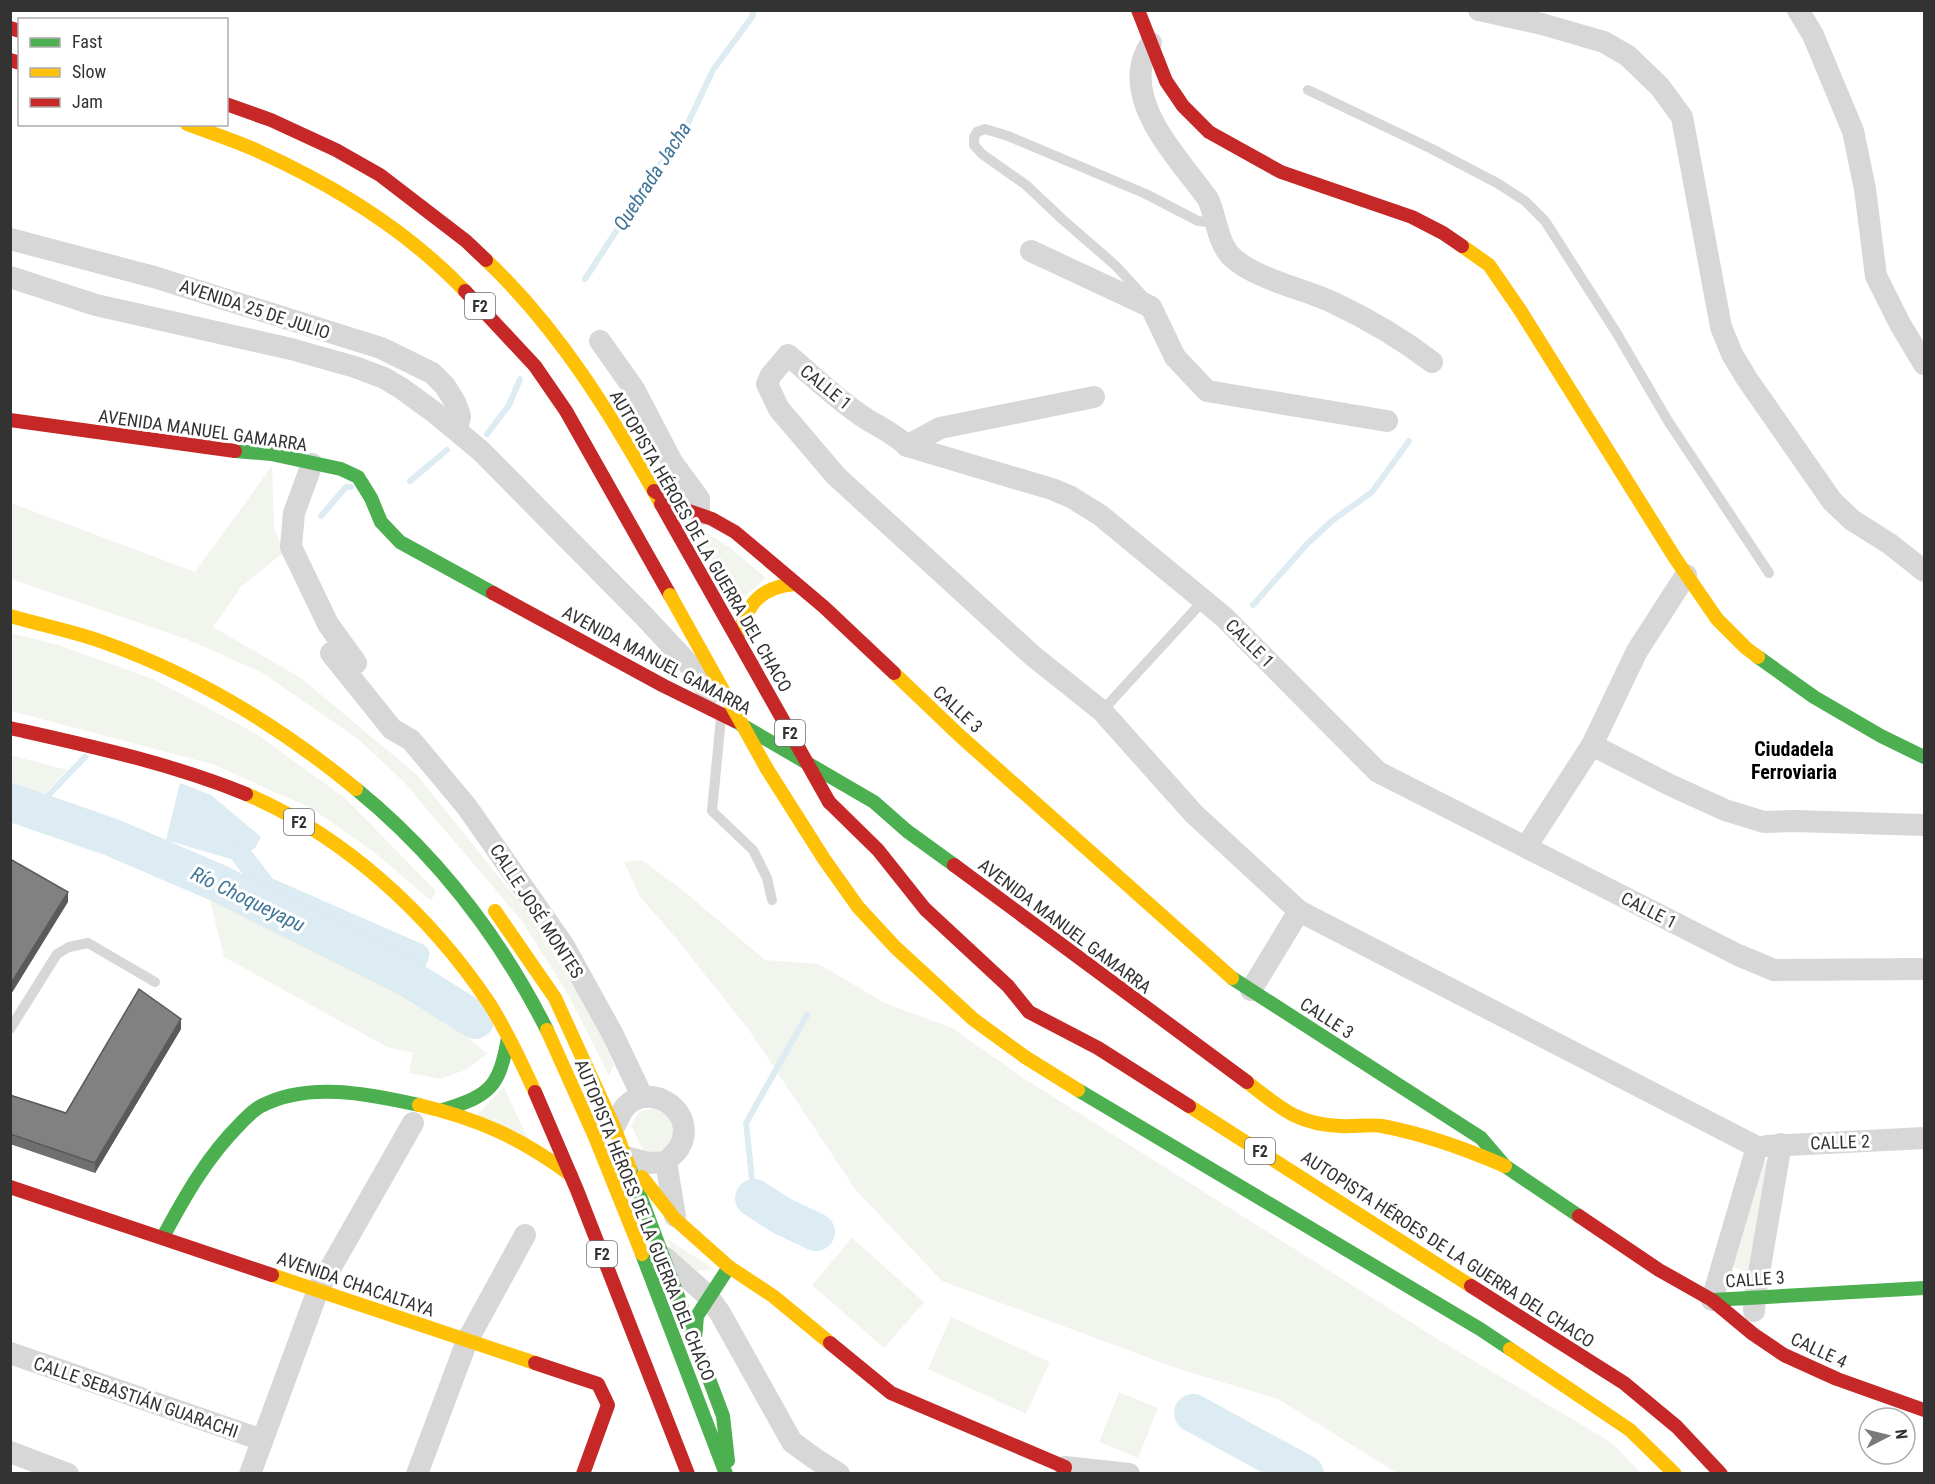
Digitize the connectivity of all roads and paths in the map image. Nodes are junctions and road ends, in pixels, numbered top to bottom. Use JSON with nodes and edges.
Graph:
{"nodes":[{"id":1,"x":1138,"y":10,"type":"edge"},
{"id":2,"x":1479,"y":10,"type":"edge"},
{"id":3,"x":1798,"y":10,"type":"edge"},
{"id":4,"x":1150,"y":43,"type":"junction"},
{"id":5,"x":1308,"y":90,"type":"dead end"},
{"id":6,"x":228,"y":105,"type":"edge"},
{"id":7,"x":192,"y":126,"type":"edge"},
{"id":8,"x":1216,"y":223,"type":"junction"},
{"id":9,"x":10,"y":239,"type":"edge"},
{"id":10,"x":1031,"y":251,"type":"dead end"},
{"id":11,"x":10,"y":277,"type":"edge"},
{"id":12,"x":1151,"y":307,"type":"junction"},
{"id":13,"x":600,"y":341,"type":"dead end"},
{"id":14,"x":1432,"y":362,"type":"dead end"},
{"id":15,"x":1924,"y":364,"type":"edge"},
{"id":16,"x":1094,"y":397,"type":"dead end"},
{"id":17,"x":10,"y":420,"type":"edge"},
{"id":18,"x":1387,"y":421,"type":"dead end"},
{"id":19,"x":457,"y":430,"type":"junction"},
{"id":20,"x":907,"y":446,"type":"junction"},
{"id":21,"x":312,"y":464,"type":"junction"},
{"id":22,"x":654,"y":491,"type":"junction"},
{"id":23,"x":699,"y":515,"type":"junction"},
{"id":24,"x":1924,"y":571,"type":"edge"},
{"id":25,"x":1769,"y":573,"type":"dead end"},
{"id":26,"x":1686,"y":575,"type":"junction"},
{"id":27,"x":795,"y":584,"type":"junction"},
{"id":28,"x":1204,"y":600,"type":"junction"},
{"id":29,"x":10,"y":616,"type":"edge"},
{"id":30,"x":737,"y":639,"type":"junction"},
{"id":31,"x":331,"y":653,"type":"dead end"},
{"id":32,"x":1102,"y":711,"type":"junction"},
{"id":33,"x":721,"y":713,"type":"junction"},
{"id":34,"x":10,"y":728,"type":"edge"},
{"id":35,"x":411,"y":740,"type":"junction"},
{"id":36,"x":1592,"y":745,"type":"junction"},
{"id":37,"x":1924,"y":757,"type":"edge"},
{"id":38,"x":1924,"y":825,"type":"edge"},
{"id":39,"x":1526,"y":847,"type":"junction"},
{"id":40,"x":426,"y":855,"type":"junction"},
{"id":41,"x":772,"y":900,"type":"dead end"},
{"id":42,"x":1299,"y":911,"type":"junction"},
{"id":43,"x":1924,"y":969,"type":"edge"},
{"id":44,"x":155,"y":982,"type":"dead end"},
{"id":45,"x":1251,"y":990,"type":"junction"},
{"id":46,"x":10,"y":1029,"type":"edge"},
{"id":47,"x":508,"y":1038,"type":"junction"},
{"id":48,"x":642,"y":1096,"type":"junction"},
{"id":49,"x":444,"y":1110,"type":"junction"},
{"id":50,"x":413,"y":1123,"type":"dead end"},
{"id":51,"x":614,"y":1127,"type":"junction"},
{"id":52,"x":1924,"y":1138,"type":"edge"},
{"id":53,"x":1781,"y":1144,"type":"junction"},
{"id":54,"x":1757,"y":1147,"type":"junction"},
{"id":55,"x":625,"y":1157,"type":"junction"},
{"id":56,"x":666,"y":1162,"type":"junction"},
{"id":57,"x":1505,"y":1166,"type":"junction"},
{"id":58,"x":571,"y":1175,"type":"junction"},
{"id":59,"x":10,"y":1187,"type":"edge"},
{"id":60,"x":675,"y":1219,"type":"junction"},
{"id":61,"x":525,"y":1235,"type":"dead end"},
{"id":62,"x":163,"y":1237,"type":"junction"},
{"id":63,"x":662,"y":1256,"type":"junction"},
{"id":64,"x":729,"y":1267,"type":"junction"},
{"id":65,"x":1924,"y":1288,"type":"edge"},
{"id":66,"x":318,"y":1290,"type":"junction"},
{"id":67,"x":708,"y":1296,"type":"junction"},
{"id":68,"x":1755,"y":1296,"type":"junction"},
{"id":69,"x":1712,"y":1300,"type":"junction"},
{"id":70,"x":1753,"y":1334,"type":"junction"},
{"id":71,"x":695,"y":1340,"type":"junction"},
{"id":72,"x":467,"y":1341,"type":"junction"},
{"id":73,"x":10,"y":1353,"type":"edge"},
{"id":74,"x":1924,"y":1410,"type":"edge"},
{"id":75,"x":261,"y":1440,"type":"junction"},
{"id":76,"x":10,"y":1452,"type":"edge"},
{"id":77,"x":1064,"y":1470,"type":"edge"},
{"id":78,"x":68,"y":1473,"type":"edge"},
{"id":79,"x":250,"y":1473,"type":"edge"},
{"id":80,"x":417,"y":1473,"type":"edge"},
{"id":81,"x":583,"y":1473,"type":"edge"},
{"id":82,"x":688,"y":1473,"type":"edge"},
{"id":83,"x":728,"y":1473,"type":"edge"},
{"id":84,"x":839,"y":1473,"type":"edge"},
{"id":85,"x":1129,"y":1473,"type":"edge"},
{"id":86,"x":1675,"y":1473,"type":"edge"},
{"id":87,"x":1721,"y":1473,"type":"edge"}],
"edges":[{"from":1,"to":4,"type":"main road"},
{"from":2,"to":24,"type":"street"},
{"from":3,"to":15,"type":"street"},
{"from":4,"to":8,"type":"street"},
{"from":4,"to":26,"type":"main road"},
{"from":5,"to":25,"type":"lane"},
{"from":6,"to":22,"type":"main road","name":"AUTOPISTA HÉROES DE LA GUERRA DEL CHACO","number":"F2"},
{"from":7,"to":86,"type":"main road","number":"F2","bridge":true},
{"from":8,"to":12,"type":"lane"},
{"from":8,"to":14,"type":"street"},
{"from":9,"to":19,"type":"street","name":"AVENIDA 25 DE JULIO"},
{"from":10,"to":12,"type":"street"},
{"from":11,"to":19,"type":"street","name":"AVENIDA 25 DE JULIO"},
{"from":12,"to":18,"type":"street"},
{"from":13,"to":23,"type":"street"},
{"from":16,"to":20,"type":"street"},
{"from":17,"to":21,"type":"main road","name":"AVENIDA MANUEL GAMARRA"},
{"from":19,"to":33,"type":"street","name":"AVENIDA 25 DE JULIO"},
{"from":20,"to":28,"type":"street","name":"CALLE 1"},
{"from":20,"to":32,"type":"street","name":"CALLE 1"},
{"from":21,"to":33,"type":"main road","name":"AVENIDA MANUEL GAMARRA"},
{"from":21,"to":35,"type":"street","name":"CALLE JOSÉ MONTES"},
{"from":22,"to":23,"type":"main road","name":"CALLE 3"},
{"from":22,"to":30,"type":"main road","name":"AUTOPISTA HÉROES DE LA GUERRA DEL CHACO","number":"F2"},
{"from":23,"to":27,"type":"main road","name":"CALLE 3"},
{"from":26,"to":36,"type":"street"},
{"from":26,"to":37,"type":"main road"},
{"from":27,"to":30,"type":"main road"},
{"from":27,"to":45,"type":"main road","name":"CALLE 3"},
{"from":28,"to":32,"type":"lane"},
{"from":28,"to":39,"type":"street","name":"CALLE 1"},
{"from":29,"to":40,"type":"main road","name":"AUTOPISTA HÉROES DE LA GUERRA DEL CHACO","number":"F2"},
{"from":30,"to":87,"type":"main road","name":"AUTOPISTA HÉROES DE LA GUERRA DEL CHACO","number":"F2","bridge":true},
{"from":31,"to":35,"type":"street","name":"CALLE JOSÉ MONTES"},
{"from":32,"to":42,"type":"street","name":"CALLE 1"},
{"from":33,"to":41,"type":"lane"},
{"from":33,"to":57,"type":"main road","name":"AVENIDA MANUEL GAMARRA"},
{"from":34,"to":47,"type":"main road","number":"F2"},
{"from":35,"to":48,"type":"street","name":"CALLE JOSÉ MONTES"},
{"from":36,"to":38,"type":"street"},
{"from":36,"to":39,"type":"street"},
{"from":39,"to":43,"type":"street","name":"CALLE 1"},
{"from":40,"to":51,"type":"main road"},
{"from":40,"to":83,"type":"main road","name":"AUTOPISTA HÉROES DE LA GUERRA DEL CHACO","number":"F2"},
{"from":42,"to":45,"type":"street"},
{"from":42,"to":54,"type":"street","name":"CALLE 1"},
{"from":44,"to":46,"type":"lane"},
{"from":45,"to":57,"type":"main road","name":"CALLE 3"},
{"from":47,"to":49,"type":"main road"},
{"from":47,"to":58,"type":"main road","number":"F2"},
{"from":48,"to":51,"type":"street"},
{"from":48,"to":56,"type":"street"},
{"from":49,"to":58,"type":"main road"},
{"from":49,"to":62,"type":"main road"},
{"from":50,"to":66,"type":"street"},
{"from":51,"to":55,"type":"main road"},
{"from":52,"to":53,"type":"street","name":"CALLE 2"},
{"from":53,"to":54,"type":"street","name":"CALLE 2"},
{"from":53,"to":68,"type":"street"},
{"from":54,"to":69,"type":"street"},
{"from":55,"to":56,"type":"street"},
{"from":55,"to":60,"type":"main road"},
{"from":55,"to":63,"type":"main road"},
{"from":56,"to":60,"type":"street"},
{"from":57,"to":69,"type":"main road","name":"CALLE 3"},
{"from":58,"to":82,"type":"main road","number":"F2"},
{"from":59,"to":62,"type":"main road","name":"AVENIDA CHACALTAYA"},
{"from":60,"to":64,"type":"main road"},
{"from":61,"to":72,"type":"street"},
{"from":62,"to":66,"type":"main road","name":"AVENIDA CHACALTAYA"},
{"from":63,"to":67,"type":"street"},
{"from":63,"to":71,"type":"main road"},
{"from":64,"to":67,"type":"main road"},
{"from":64,"to":77,"type":"main road"},
{"from":65,"to":68,"type":"main road","name":"CALLE 3"},
{"from":66,"to":72,"type":"main road","name":"AVENIDA CHACALTAYA"},
{"from":66,"to":75,"type":"street"},
{"from":67,"to":71,"type":"main road"},
{"from":67,"to":84,"type":"street"},
{"from":68,"to":69,"type":"main road","name":"CALLE 3"},
{"from":68,"to":70,"type":"street"},
{"from":69,"to":70,"type":"main road","name":"CALLE 4"},
{"from":70,"to":74,"type":"main road","name":"CALLE 4"},
{"from":71,"to":83,"type":"main road"},
{"from":72,"to":80,"type":"street"},
{"from":72,"to":81,"type":"main road","name":"AVENIDA CHACALTAYA"},
{"from":73,"to":75,"type":"street","name":"CALLE SEBASTIÁN GUARACHI"},
{"from":75,"to":79,"type":"street"},
{"from":76,"to":78,"type":"street"},
{"from":77,"to":85,"type":"street"}]}
